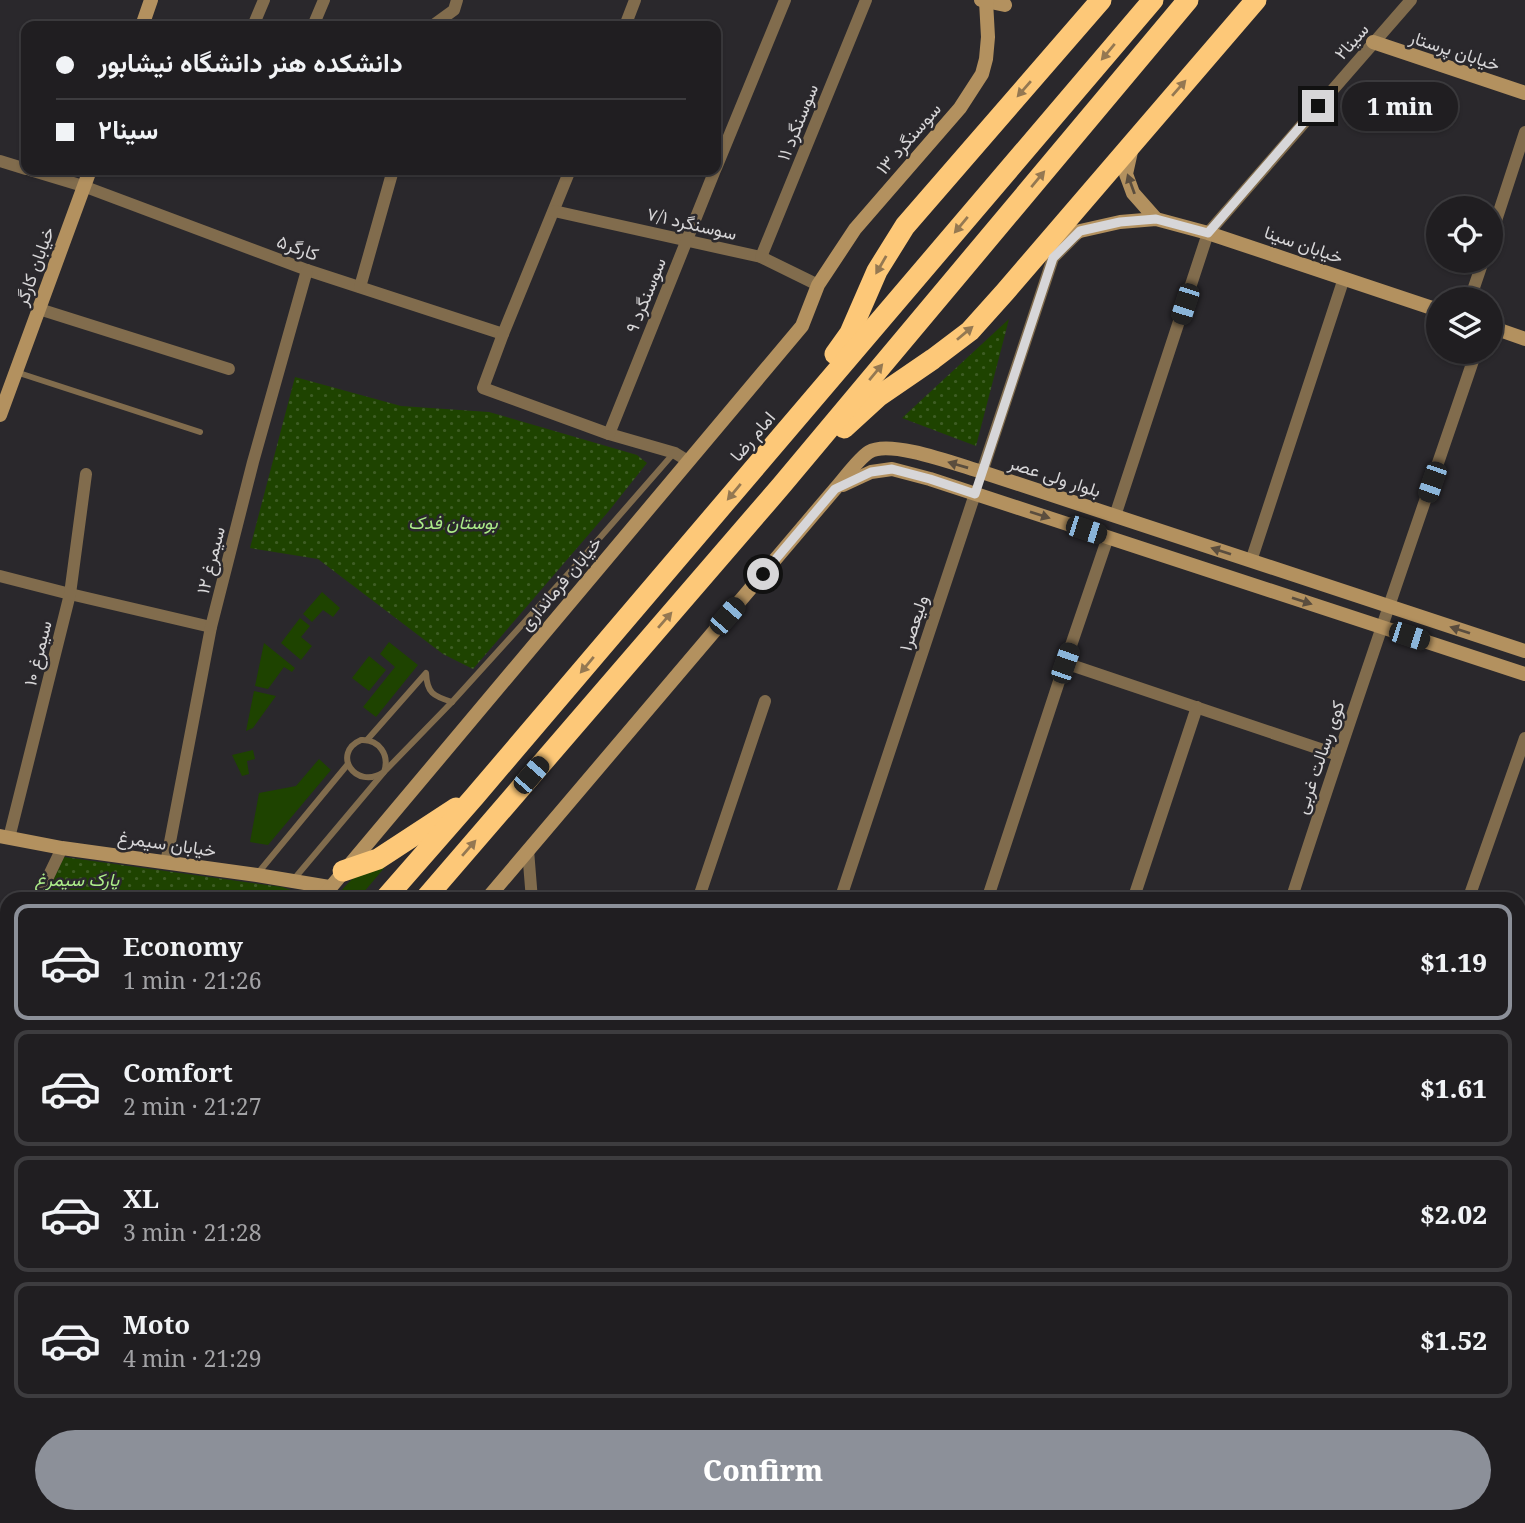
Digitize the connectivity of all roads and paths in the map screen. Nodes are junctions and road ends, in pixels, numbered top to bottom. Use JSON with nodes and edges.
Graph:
{"nodes":[{"id":1,"x":151,"y":0,"type":"edge"},
{"id":2,"x":264,"y":0,"type":"edge"},
{"id":3,"x":324,"y":0,"type":"edge"},
{"id":4,"x":457,"y":0,"type":"edge"},
{"id":5,"x":635,"y":0,"type":"edge"},
{"id":6,"x":785,"y":0,"type":"edge"},
{"id":7,"x":866,"y":0,"type":"edge"},
{"id":8,"x":1101,"y":0,"type":"edge"},
{"id":9,"x":1153,"y":0,"type":"edge"},
{"id":10,"x":1188,"y":0,"type":"edge"},
{"id":11,"x":1256,"y":0,"type":"edge"},
{"id":12,"x":1411,"y":0,"type":"edge"},
{"id":13,"x":983,"y":1,"type":"edge"},
{"id":14,"x":1007,"y":2,"type":"edge"},
{"id":15,"x":144,"y":21,"type":"edge"},
{"id":16,"x":255,"y":21,"type":"edge"},
{"id":17,"x":315,"y":21,"type":"edge"},
{"id":18,"x":439,"y":21,"type":"edge"},
{"id":19,"x":627,"y":21,"type":"edge"},
{"id":20,"x":1373,"y":43,"type":"junction"},
{"id":21,"x":1525,"y":93,"type":"edge"},
{"id":22,"x":1525,"y":132,"type":"edge"},
{"id":23,"x":1133,"y":142,"type":"junction"},
{"id":24,"x":721,"y":155,"type":"edge"},
{"id":25,"x":2,"y":162,"type":"edge"},
{"id":26,"x":21,"y":167,"type":"edge"},
{"id":27,"x":47,"y":175,"type":"edge"},
{"id":28,"x":88,"y":175,"type":"edge"},
{"id":29,"x":392,"y":175,"type":"edge"},
{"id":30,"x":568,"y":175,"type":"edge"},
{"id":31,"x":713,"y":175,"type":"edge"},
{"id":32,"x":83,"y":186,"type":"junction"},
{"id":33,"x":1503,"y":199,"type":"edge"},
{"id":34,"x":554,"y":211,"type":"junction"},
{"id":35,"x":1156,"y":219,"type":"junction"},
{"id":36,"x":1080,"y":231,"type":"junction"},
{"id":37,"x":1208,"y":233,"type":"junction"},
{"id":38,"x":686,"y":240,"type":"junction"},
{"id":39,"x":1043,"y":246,"type":"junction"},
{"id":40,"x":761,"y":257,"type":"junction"},
{"id":41,"x":307,"y":270,"type":"junction"},
{"id":42,"x":1344,"y":278,"type":"junction"},
{"id":43,"x":818,"y":285,"type":"junction"},
{"id":44,"x":360,"y":287,"type":"junction"},
{"id":45,"x":1426,"y":306,"type":"edge"},
{"id":46,"x":39,"y":309,"type":"junction"},
{"id":47,"x":1503,"y":331,"type":"edge"},
{"id":48,"x":503,"y":334,"type":"junction"},
{"id":49,"x":1525,"y":339,"type":"edge"},
{"id":50,"x":1472,"y":364,"type":"edge"},
{"id":51,"x":229,"y":369,"type":"dead end"},
{"id":52,"x":16,"y":372,"type":"junction"},
{"id":53,"x":2,"y":406,"type":"edge"},
{"id":54,"x":200,"y":432,"type":"dead end"},
{"id":55,"x":609,"y":434,"type":"junction"},
{"id":56,"x":675,"y":453,"type":"junction"},
{"id":57,"x":688,"y":461,"type":"junction"},
{"id":58,"x":755,"y":467,"type":"junction"},
{"id":59,"x":982,"y":472,"type":"junction"},
{"id":60,"x":86,"y":474,"type":"dead end"},
{"id":61,"x":781,"y":486,"type":"junction"},
{"id":62,"x":835,"y":489,"type":"junction"},
{"id":63,"x":975,"y":494,"type":"junction"},
{"id":64,"x":1115,"y":516,"type":"junction"},
{"id":65,"x":1108,"y":537,"type":"junction"},
{"id":66,"x":1251,"y":561,"type":"junction"},
{"id":67,"x":0,"y":576,"type":"edge"},
{"id":68,"x":70,"y":594,"type":"junction"},
{"id":69,"x":1390,"y":607,"type":"junction"},
{"id":70,"x":211,"y":627,"type":"junction"},
{"id":71,"x":1383,"y":627,"type":"junction"},
{"id":72,"x":1525,"y":651,"type":"edge"},
{"id":73,"x":1065,"y":663,"type":"junction"},
{"id":74,"x":1525,"y":674,"type":"edge"},
{"id":75,"x":765,"y":701,"type":"dead end"},
{"id":76,"x":452,"y":702,"type":"junction"},
{"id":77,"x":1197,"y":707,"type":"junction"},
{"id":78,"x":1525,"y":738,"type":"edge"},
{"id":79,"x":367,"y":740,"type":"junction"},
{"id":80,"x":1338,"y":755,"type":"junction"},
{"id":81,"x":348,"y":764,"type":"junction"},
{"id":82,"x":384,"y":772,"type":"junction"},
{"id":83,"x":475,"y":796,"type":"junction"},
{"id":84,"x":4,"y":837,"type":"edge"},
{"id":85,"x":62,"y":848,"type":"junction"},
{"id":86,"x":528,"y":850,"type":"junction"},
{"id":87,"x":166,"y":863,"type":"junction"},
{"id":88,"x":257,"y":875,"type":"junction"},
{"id":89,"x":292,"y":881,"type":"junction"},
{"id":90,"x":331,"y":886,"type":"edge"},
{"id":91,"x":41,"y":892,"type":"edge"},
{"id":92,"x":391,"y":892,"type":"edge"},
{"id":93,"x":431,"y":892,"type":"edge"},
{"id":94,"x":493,"y":892,"type":"edge"},
{"id":95,"x":531,"y":892,"type":"edge"},
{"id":96,"x":701,"y":892,"type":"edge"},
{"id":97,"x":843,"y":892,"type":"edge"},
{"id":98,"x":990,"y":892,"type":"edge"},
{"id":99,"x":1136,"y":892,"type":"edge"},
{"id":100,"x":1293,"y":892,"type":"edge"},
{"id":101,"x":1471,"y":892,"type":"edge"}],
"edges":[{"from":1,"to":15,"type":"street"},
{"from":2,"to":16,"type":"street"},
{"from":3,"to":17,"type":"street"},
{"from":4,"to":18,"type":"street"},
{"from":5,"to":19,"type":"street"},
{"from":6,"to":24,"type":"street","name":"سوسنگرد ۹"},
{"from":7,"to":40,"type":"street","name":"سوسنگرد ۱۱"},
{"from":8,"to":58,"type":"highway","one_way":true},
{"from":9,"to":58,"type":"highway","name":"امام رضا","one_way":true},
{"from":61,"to":10,"type":"highway","one_way":true},
{"from":23,"to":11,"type":"highway","one_way":true},
{"from":12,"to":20,"type":"street","name":"سینا۲"},
{"from":13,"to":14,"type":"street"},
{"from":13,"to":43,"type":"street","name":"سوسنگرد ۱۳"},
{"from":20,"to":21,"type":"street","name":"خیابان پرستار"},
{"from":20,"to":37,"type":"street","name":"سینا۲"},
{"from":22,"to":33,"type":"street"},
{"from":35,"to":23,"type":"street","one_way":true},
{"from":23,"to":39,"type":"highway"},
{"from":25,"to":26,"type":"street","name":"کارگر۵"},
{"from":27,"to":32,"type":"street","name":"کارگر۵"},
{"from":28,"to":32,"type":"street","name":"خیابان کارگر"},
{"from":29,"to":44,"type":"street"},
{"from":30,"to":34,"type":"street"},
{"from":31,"to":38,"type":"street","name":"سوسنگرد ۹"},
{"from":32,"to":41,"type":"street","name":"کارگر۵"},
{"from":32,"to":46,"type":"street","name":"خیابان کارگر"},
{"from":34,"to":38,"type":"street","name":"سوسنگرد ۷/۱"},
{"from":34,"to":48,"type":"street"},
{"from":35,"to":36,"type":"street"},
{"from":35,"to":37,"type":"street","name":"خیابان سینا"},
{"from":36,"to":39,"type":"street"},
{"from":36,"to":59,"type":"street"},
{"from":37,"to":42,"type":"street","name":"خیابان سینا"},
{"from":37,"to":64,"type":"street"},
{"from":38,"to":40,"type":"street","name":"سوسنگرد ۷/۱"},
{"from":38,"to":55,"type":"street","name":"سوسنگرد ۹"},
{"from":61,"to":39,"type":"highway","one_way":true},
{"from":40,"to":43,"type":"street","name":"سوسنگرد ۷/۱"},
{"from":41,"to":44,"type":"street","name":"کارگر۵"},
{"from":41,"to":70,"type":"street","name":"سیمرغ ۱۲"},
{"from":42,"to":45,"type":"street","name":"خیابان سینا"},
{"from":42,"to":66,"type":"street"},
{"from":43,"to":57,"type":"street","name":"خیابان فرمانداری"},
{"from":44,"to":48,"type":"street","name":"کارگر۵"},
{"from":46,"to":51,"type":"street"},
{"from":46,"to":52,"type":"street","name":"خیابان کارگر"},
{"from":47,"to":49,"type":"street"},
{"from":48,"to":55,"type":"street"},
{"from":50,"to":69,"type":"street","name":"کوی رسالت غربی"},
{"from":52,"to":53,"type":"street","name":"خیابان کارگر"},
{"from":52,"to":54,"type":"lane"},
{"from":55,"to":56,"type":"street"},
{"from":56,"to":57,"type":"street"},
{"from":56,"to":76,"type":"lane"},
{"from":57,"to":90,"type":"street","name":"خیابان فرمانداری"},
{"from":58,"to":83,"type":"highway","name":"امام رضا","one_way":true},
{"from":59,"to":62,"type":"street","name":"بلوار ولی عصر","one_way":true},
{"from":59,"to":63,"type":"street"},
{"from":59,"to":64,"type":"street","name":"بلوار ولی عصر"},
{"from":60,"to":68,"type":"street","name":"سیمرغ ۱۰"},
{"from":93,"to":61,"type":"highway","one_way":true},
{"from":62,"to":63,"type":"street"},
{"from":62,"to":86,"type":"street"},
{"from":63,"to":65,"type":"street","one_way":true},
{"from":63,"to":97,"type":"street","name":"ولیعصر۱"},
{"from":66,"to":64,"type":"street","name":"بلوار ولی عصر","one_way":true},
{"from":65,"to":71,"type":"street","one_way":true},
{"from":65,"to":73,"type":"street"},
{"from":66,"to":69,"type":"street","name":"بلوار ولی عصر"},
{"from":67,"to":68,"type":"street"},
{"from":68,"to":70,"type":"street"},
{"from":68,"to":84,"type":"street","name":"سیمرغ ۱۰"},
{"from":69,"to":71,"type":"street","name":"کوی رسالت غربی"},
{"from":72,"to":69,"type":"street","name":"بلوار ولی عصر","one_way":true},
{"from":70,"to":87,"type":"street","name":"سیمرغ ۱۲"},
{"from":71,"to":74,"type":"street"},
{"from":71,"to":80,"type":"street","name":"کوی رسالت غربی"},
{"from":73,"to":77,"type":"street"},
{"from":73,"to":98,"type":"street"},
{"from":75,"to":96,"type":"street"},
{"from":76,"to":79,"type":"lane"},
{"from":76,"to":82,"type":"lane"},
{"from":77,"to":80,"type":"street"},
{"from":77,"to":99,"type":"street"},
{"from":78,"to":101,"type":"street"},
{"from":79,"to":81,"type":"lane"},
{"from":79,"to":82,"type":"lane"},
{"from":80,"to":100,"type":"street","name":"کوی رسالت غربی"},
{"from":81,"to":82,"type":"lane"},
{"from":81,"to":88,"type":"lane"},
{"from":82,"to":89,"type":"lane"},
{"from":83,"to":90,"type":"highway"},
{"from":83,"to":92,"type":"highway","name":"امام رضا"},
{"from":84,"to":85,"type":"street","name":"خیابان سیمرغ"},
{"from":85,"to":87,"type":"street","name":"خیابان سیمرغ"},
{"from":85,"to":91,"type":"street"},
{"from":86,"to":94,"type":"street"},
{"from":86,"to":95,"type":"street"},
{"from":87,"to":88,"type":"street","name":"خیابان سیمرغ"},
{"from":88,"to":89,"type":"street","name":"خیابان سیمرغ"},
{"from":89,"to":90,"type":"street","name":"خیابان سیمرغ"}]}
